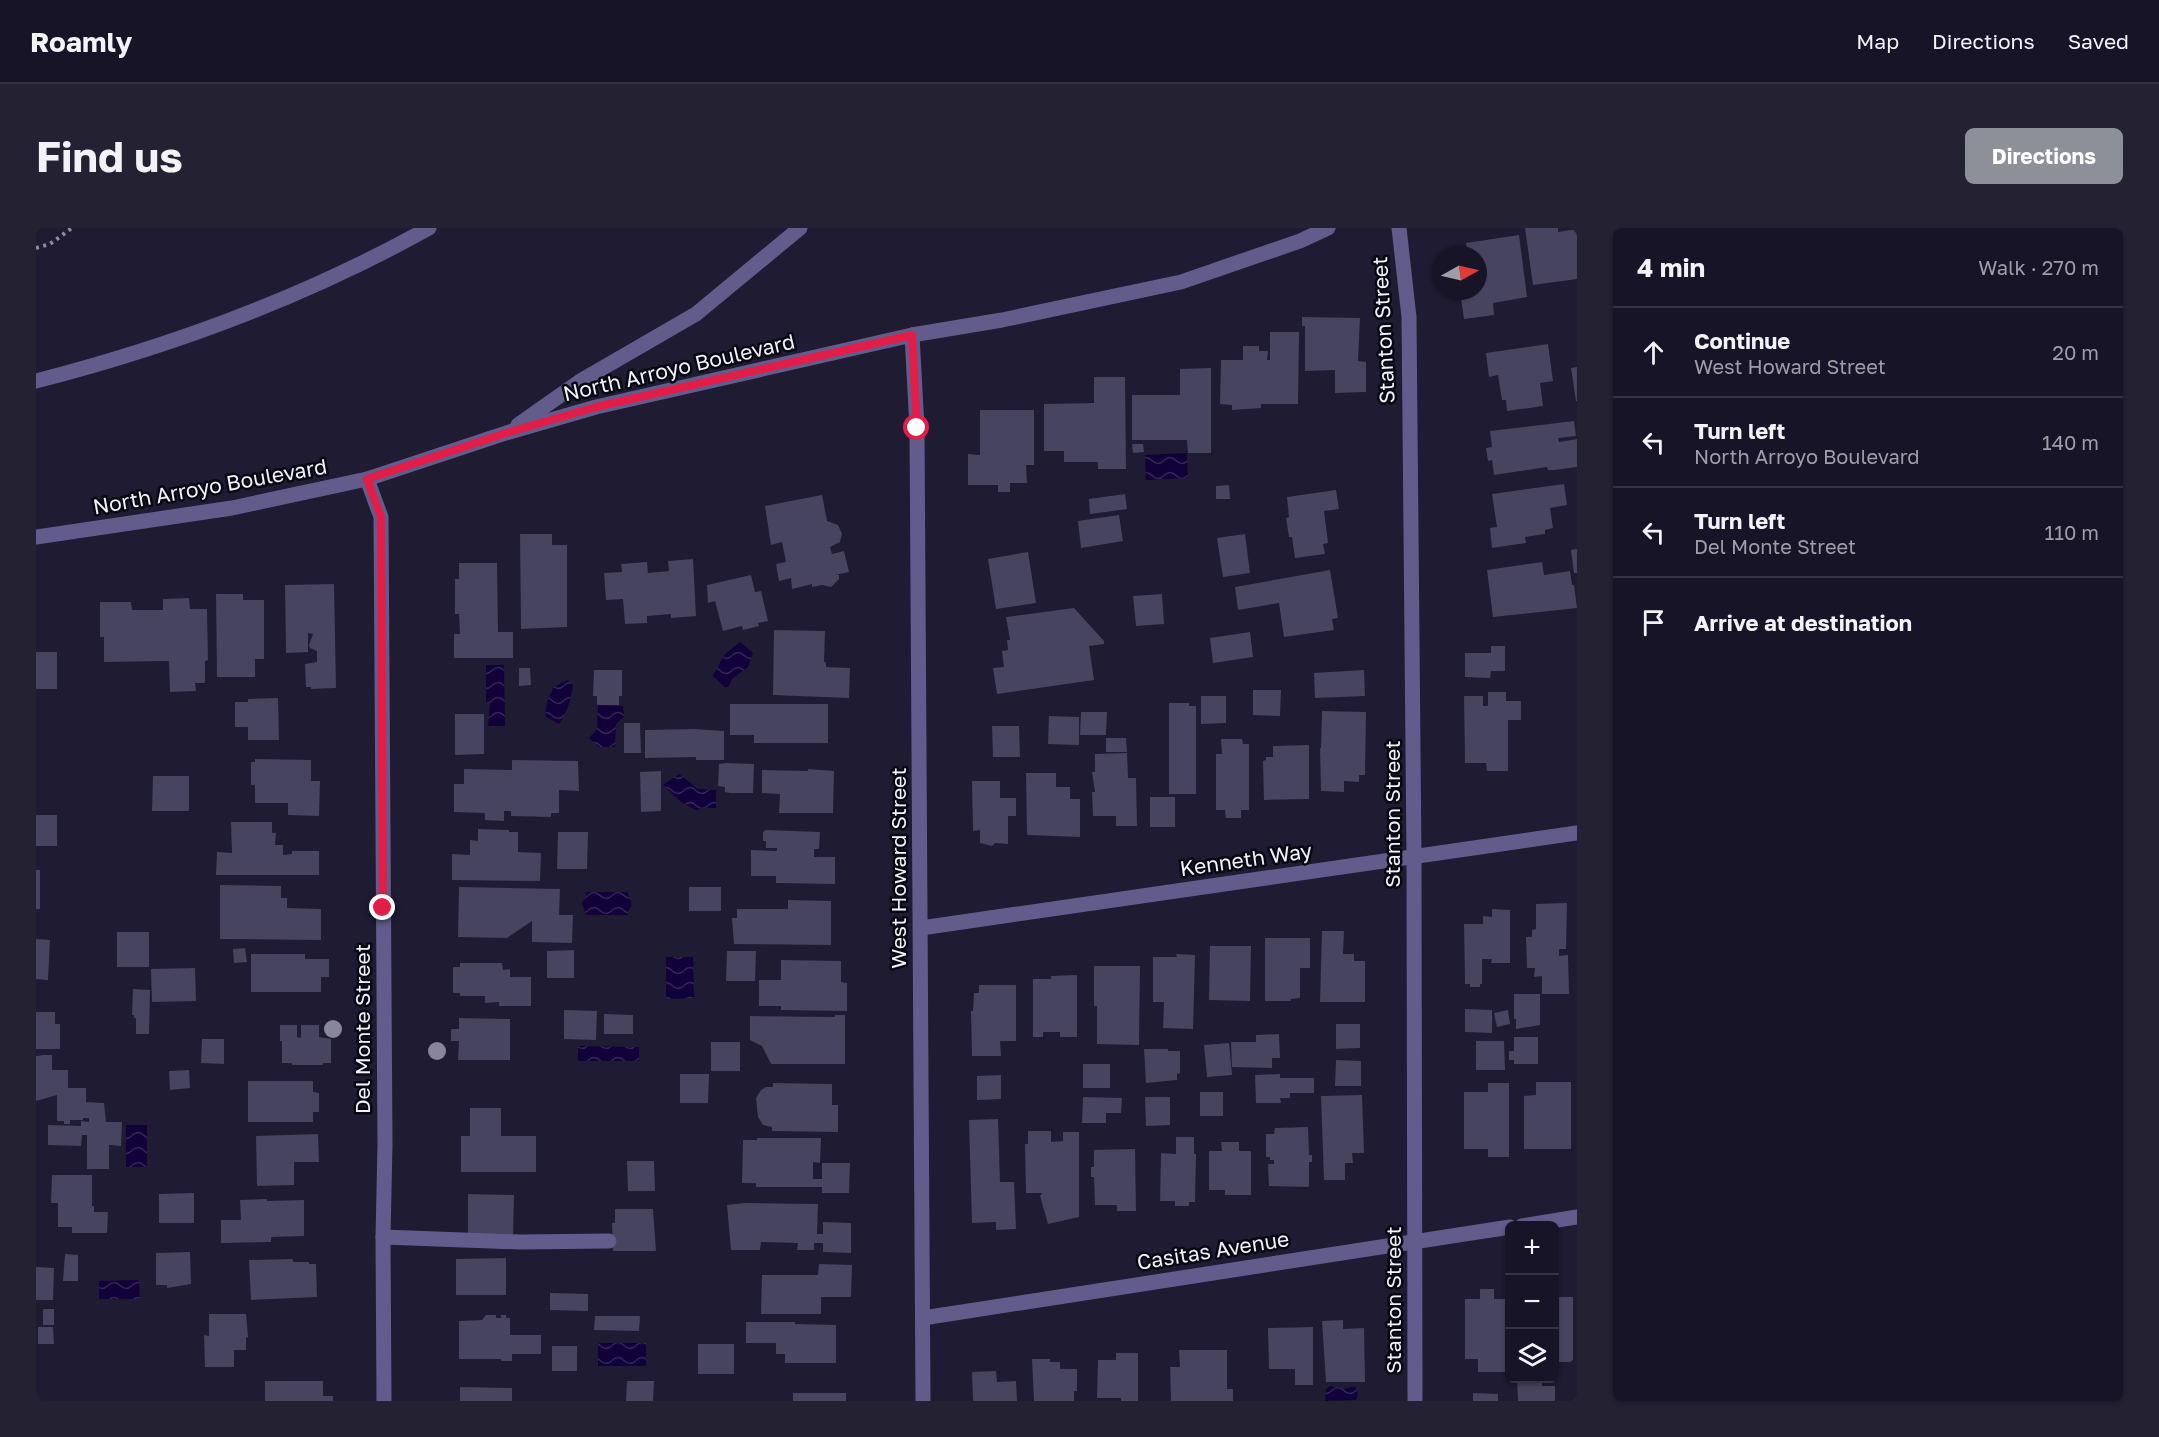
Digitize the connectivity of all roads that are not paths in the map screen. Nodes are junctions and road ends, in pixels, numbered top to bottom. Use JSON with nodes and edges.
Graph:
{"nodes":[{"id":1,"x":429,"y":228,"type":"edge"},
{"id":2,"x":800,"y":228,"type":"edge"},
{"id":3,"x":1328,"y":228,"type":"edge"},
{"id":4,"x":1398,"y":228,"type":"edge"},
{"id":5,"x":912,"y":335,"type":"junction"},
{"id":6,"x":36,"y":381,"type":"edge"},
{"id":7,"x":506,"y":433,"type":"junction"},
{"id":8,"x":367,"y":479,"type":"junction"},
{"id":9,"x":36,"y":537,"type":"edge"},
{"id":10,"x":1577,"y":833,"type":"edge"},
{"id":11,"x":1414,"y":857,"type":"junction"},
{"id":12,"x":921,"y":928,"type":"junction"},
{"id":13,"x":1577,"y":1218,"type":"edge"},
{"id":14,"x":1556,"y":1221,"type":"edge"},
{"id":15,"x":1505,"y":1228,"type":"edge"},
{"id":16,"x":383,"y":1237,"type":"junction"},
{"id":17,"x":609,"y":1240,"type":"dead end"},
{"id":18,"x":1415,"y":1241,"type":"junction"},
{"id":19,"x":923,"y":1318,"type":"junction"},
{"id":20,"x":384,"y":1401,"type":"edge"},
{"id":21,"x":923,"y":1401,"type":"edge"},
{"id":22,"x":1415,"y":1401,"type":"edge"}],
"edges":[{"from":1,"to":6,"type":"street"},
{"from":2,"to":7,"type":"street"},
{"from":3,"to":5,"type":"street","name":"North Arroyo Boulevard"},
{"from":4,"to":11,"type":"street","name":"Stanton Street"},
{"from":5,"to":7,"type":"street","name":"North Arroyo Boulevard"},
{"from":5,"to":12,"type":"street","name":"West Howard Street"},
{"from":7,"to":8,"type":"street","name":"North Arroyo Boulevard"},
{"from":8,"to":9,"type":"street","name":"North Arroyo Boulevard"},
{"from":8,"to":16,"type":"street","name":"Del Monte Street"},
{"from":10,"to":11,"type":"street","name":"Kenneth Way"},
{"from":11,"to":12,"type":"street","name":"Kenneth Way"},
{"from":11,"to":18,"type":"street","name":"Stanton Street"},
{"from":12,"to":19,"type":"street","name":"West Howard Street"},
{"from":13,"to":14,"type":"street"},
{"from":15,"to":18,"type":"street","name":"Casitas Avenue"},
{"from":16,"to":17,"type":"street"},
{"from":16,"to":20,"type":"street","name":"Del Monte Street"},
{"from":18,"to":19,"type":"street","name":"Casitas Avenue"},
{"from":18,"to":22,"type":"street","name":"Stanton Street"},
{"from":19,"to":21,"type":"street","name":"West Howard Street"}]}
